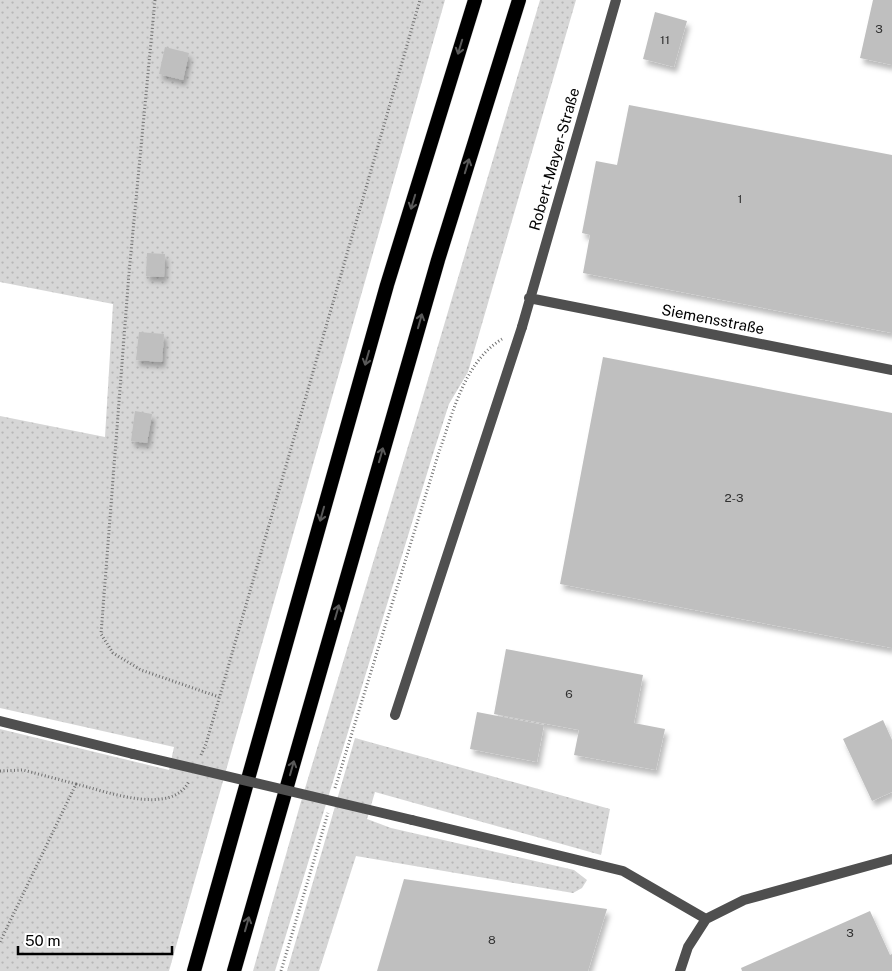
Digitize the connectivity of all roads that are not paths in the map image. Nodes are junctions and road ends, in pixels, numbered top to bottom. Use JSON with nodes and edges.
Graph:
{"nodes":[{"id":1,"x":475,"y":0,"type":"edge"},
{"id":2,"x":519,"y":0,"type":"edge"},
{"id":3,"x":616,"y":0,"type":"edge"},
{"id":4,"x":529,"y":298,"type":"junction"},
{"id":5,"x":892,"y":370,"type":"edge"},
{"id":6,"x":395,"y":715,"type":"dead end"},
{"id":7,"x":0,"y":721,"type":"edge"},
{"id":8,"x":892,"y":859,"type":"edge"},
{"id":9,"x":706,"y":919,"type":"junction"},
{"id":10,"x":194,"y":971,"type":"edge"},
{"id":11,"x":234,"y":971,"type":"edge"},
{"id":12,"x":680,"y":971,"type":"edge"}],
"edges":[{"from":1,"to":10,"type":"highway","one_way":true},
{"from":11,"to":2,"type":"highway","one_way":true},
{"from":3,"to":4,"type":"street","name":"Robert-Mayer-Straße"},
{"from":4,"to":5,"type":"street","name":"Siemensstraße"},
{"from":4,"to":6,"type":"street","name":"Robert-Mayer-Straße"},
{"from":7,"to":9,"type":"street","bridge":true},
{"from":8,"to":9,"type":"street"},
{"from":9,"to":12,"type":"street"}]}
